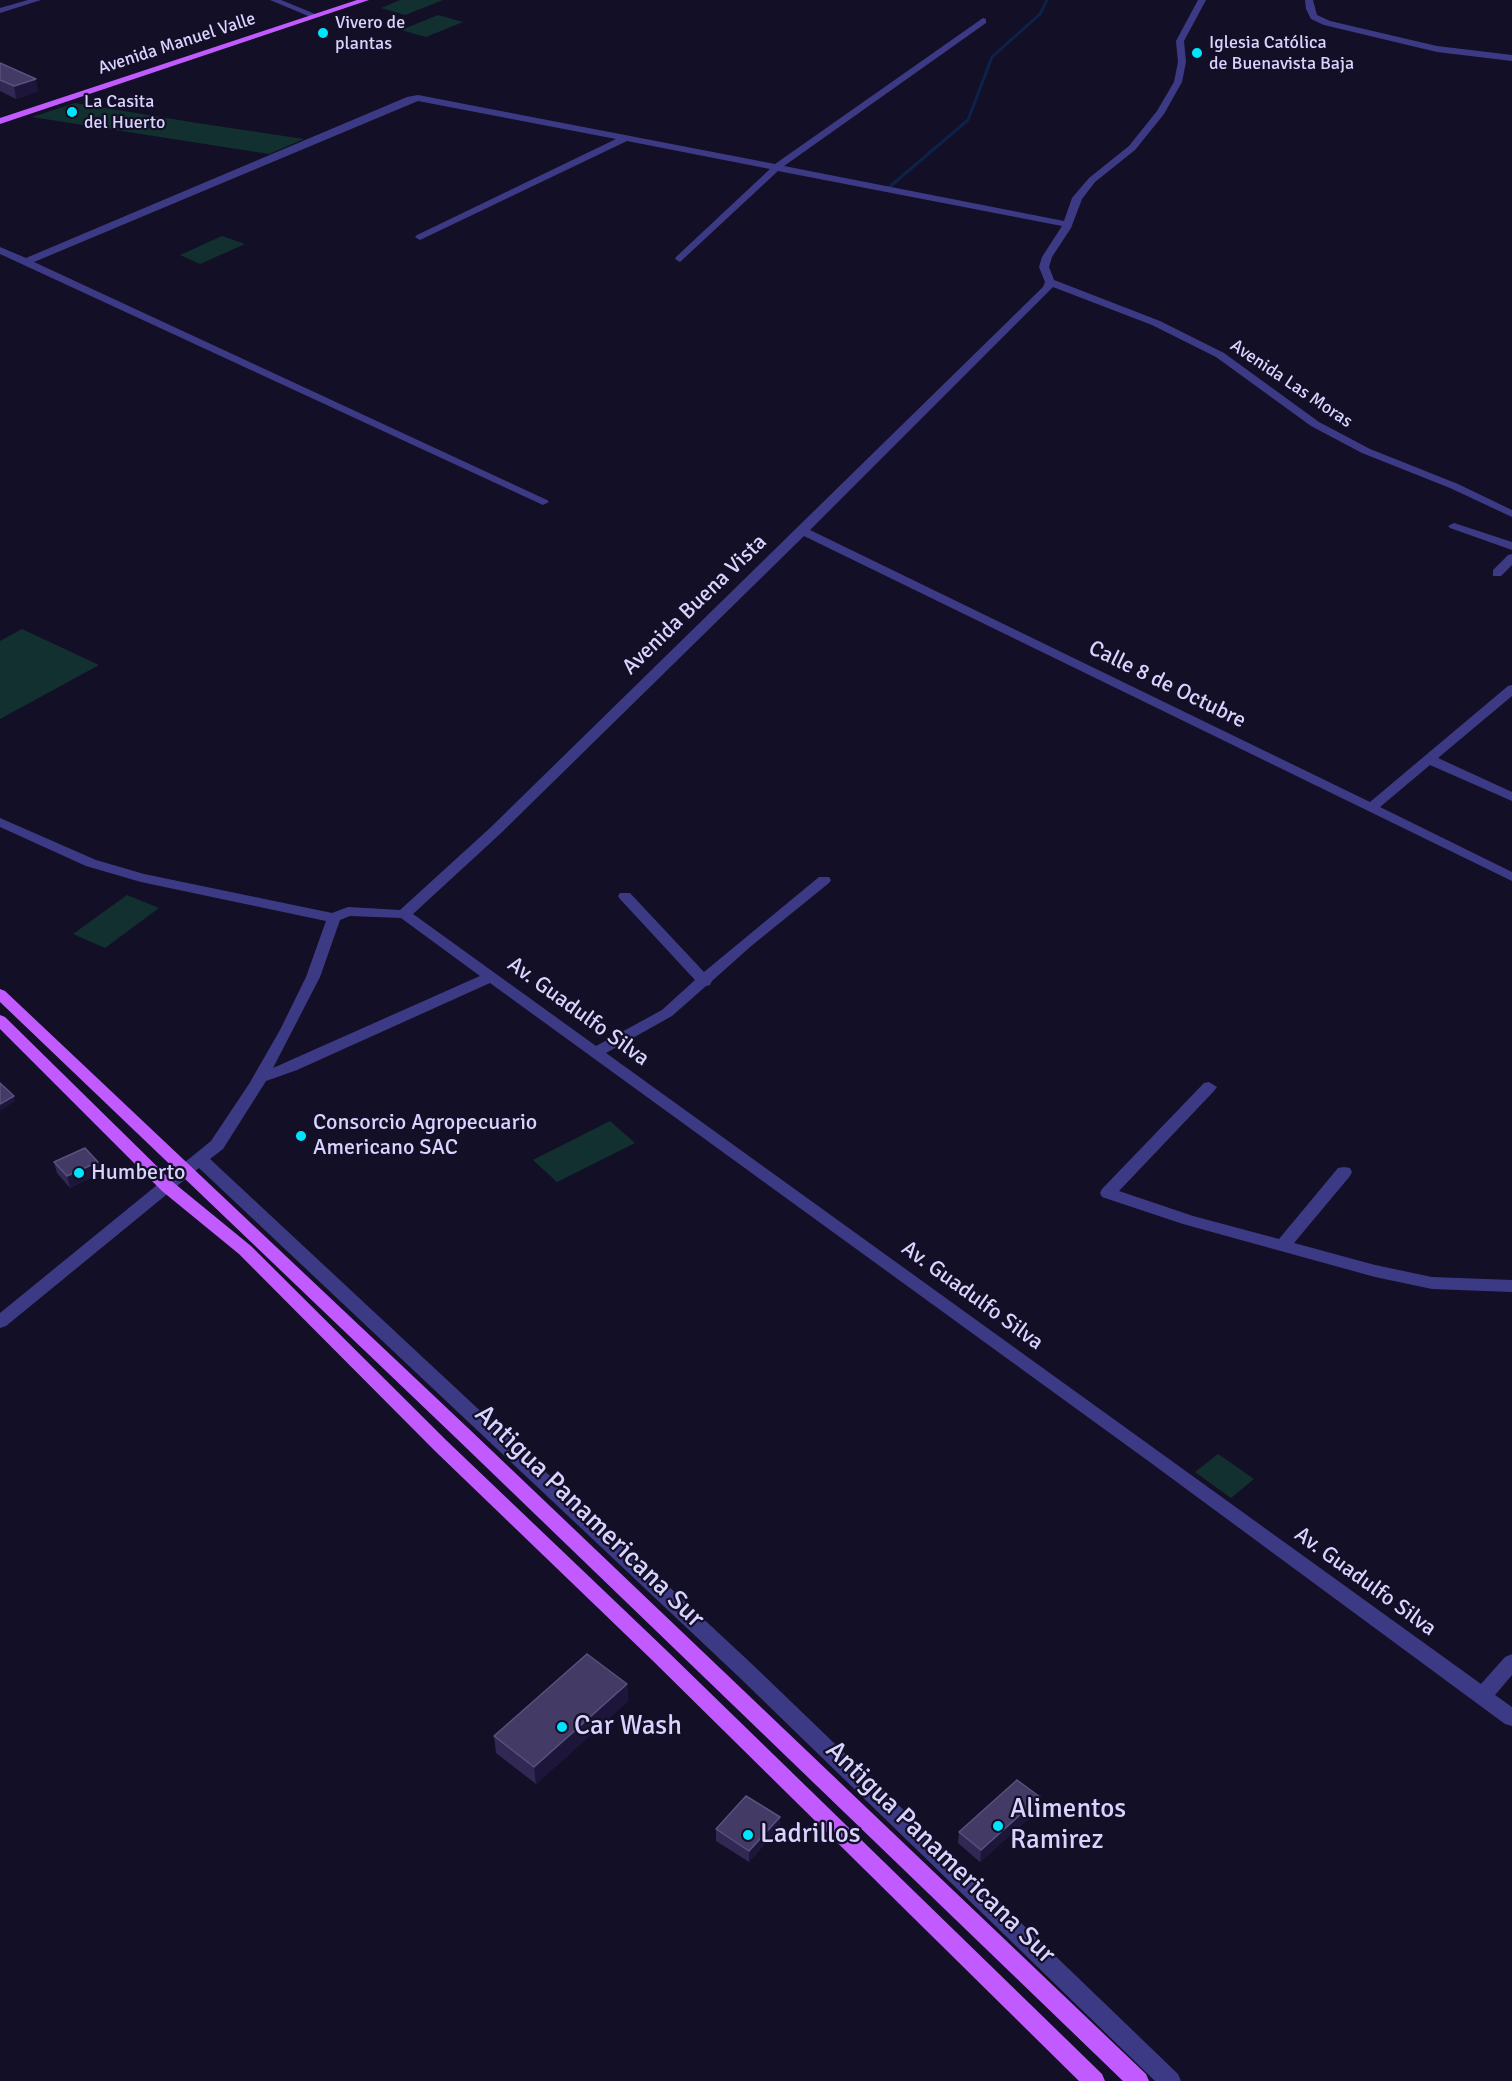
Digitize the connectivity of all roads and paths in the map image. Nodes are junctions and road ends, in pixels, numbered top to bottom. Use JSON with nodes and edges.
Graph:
{"nodes":[{"id":1,"x":37,"y":0,"type":"edge"},
{"id":2,"x":274,"y":0,"type":"edge"},
{"id":3,"x":344,"y":0,"type":"edge"},
{"id":4,"x":365,"y":0,"type":"edge"},
{"id":5,"x":1202,"y":0,"type":"edge"},
{"id":6,"x":1309,"y":0,"type":"edge"},
{"id":7,"x":0,"y":11,"type":"edge"},
{"id":8,"x":311,"y":14,"type":"junction"},
{"id":9,"x":983,"y":21,"type":"dead end"},
{"id":10,"x":1512,"y":60,"type":"edge"},
{"id":11,"x":0,"y":114,"type":"edge"},
{"id":12,"x":0,"y":121,"type":"edge"},
{"id":13,"x":624,"y":139,"type":"junction"},
{"id":14,"x":776,"y":168,"type":"junction"},
{"id":15,"x":1067,"y":224,"type":"junction"},
{"id":16,"x":420,"y":237,"type":"dead end"},
{"id":17,"x":0,"y":250,"type":"edge"},
{"id":18,"x":680,"y":259,"type":"dead end"},
{"id":19,"x":26,"y":262,"type":"junction"},
{"id":20,"x":1050,"y":282,"type":"junction"},
{"id":21,"x":543,"y":502,"type":"dead end"},
{"id":22,"x":1512,"y":514,"type":"edge"},
{"id":23,"x":1454,"y":526,"type":"dead end"},
{"id":24,"x":803,"y":531,"type":"junction"},
{"id":25,"x":1512,"y":546,"type":"edge"},
{"id":26,"x":1512,"y":558,"type":"edge"},
{"id":27,"x":1497,"y":573,"type":"dead end"},
{"id":28,"x":1511,"y":690,"type":"edge"},
{"id":29,"x":1429,"y":759,"type":"junction"},
{"id":30,"x":1512,"y":797,"type":"edge"},
{"id":31,"x":1371,"y":808,"type":"junction"},
{"id":32,"x":0,"y":822,"type":"edge"},
{"id":33,"x":1512,"y":877,"type":"edge"},
{"id":34,"x":824,"y":880,"type":"dead end"},
{"id":35,"x":625,"y":896,"type":"dead end"},
{"id":36,"x":404,"y":914,"type":"junction"},
{"id":37,"x":334,"y":918,"type":"junction"},
{"id":38,"x":490,"y":977,"type":"junction"},
{"id":39,"x":705,"y":982,"type":"junction"},
{"id":40,"x":0,"y":994,"type":"edge"},
{"id":41,"x":0,"y":1020,"type":"edge"},
{"id":42,"x":596,"y":1052,"type":"junction"},
{"id":43,"x":260,"y":1078,"type":"junction"},
{"id":44,"x":1209,"y":1088,"type":"dead end"},
{"id":45,"x":201,"y":1160,"type":"junction"},
{"id":46,"x":185,"y":1172,"type":"junction"},
{"id":47,"x":1344,"y":1172,"type":"dead end"},
{"id":48,"x":168,"y":1186,"type":"junction"},
{"id":49,"x":1283,"y":1245,"type":"junction"},
{"id":50,"x":1512,"y":1286,"type":"edge"},
{"id":51,"x":0,"y":1322,"type":"edge"},
{"id":52,"x":462,"y":1432,"type":"junction"},
{"id":53,"x":441,"y":1446,"type":"junction"},
{"id":54,"x":1512,"y":1662,"type":"edge"},
{"id":55,"x":1482,"y":1696,"type":"junction"},
{"id":56,"x":1512,"y":1718,"type":"edge"},
{"id":57,"x":1094,"y":2081,"type":"edge"},
{"id":58,"x":1138,"y":2081,"type":"edge"},
{"id":59,"x":1170,"y":2081,"type":"edge"}],
"edges":[{"from":1,"to":7,"type":"street"},
{"from":2,"to":8,"type":"street"},
{"from":3,"to":8,"type":"main road","name":"Avenida Manuel Valle"},
{"from":4,"to":8,"type":"main road","name":"Avenida Manuel Valle"},
{"from":5,"to":15,"type":"street"},
{"from":6,"to":10,"type":"street"},
{"from":8,"to":11,"type":"main road","name":"Avenida Manuel Valle"},
{"from":8,"to":12,"type":"main road","name":"Avenida Manuel Valle"},
{"from":9,"to":14,"type":"street"},
{"from":13,"to":14,"type":"street"},
{"from":13,"to":16,"type":"street"},
{"from":13,"to":19,"type":"street"},
{"from":14,"to":15,"type":"street"},
{"from":14,"to":18,"type":"street"},
{"from":15,"to":20,"type":"street"},
{"from":17,"to":19,"type":"street"},
{"from":19,"to":21,"type":"street"},
{"from":20,"to":22,"type":"street","name":"Avenida Las Moras"},
{"from":20,"to":24,"type":"street","name":"Avenida Buena Vista"},
{"from":23,"to":25,"type":"street"},
{"from":24,"to":31,"type":"street","name":"Calle 8 de Octubre"},
{"from":24,"to":36,"type":"street","name":"Avenida Buena Vista"},
{"from":26,"to":27,"type":"street"},
{"from":28,"to":29,"type":"street"},
{"from":29,"to":30,"type":"street"},
{"from":29,"to":31,"type":"street"},
{"from":31,"to":33,"type":"street","name":"Calle 8 de Octubre"},
{"from":32,"to":37,"type":"street"},
{"from":34,"to":39,"type":"street"},
{"from":35,"to":39,"type":"street"},
{"from":36,"to":37,"type":"street"},
{"from":36,"to":38,"type":"street","name":"Av. Guadulfo Silva"},
{"from":37,"to":43,"type":"street"},
{"from":38,"to":42,"type":"street","name":"Av. Guadulfo Silva"},
{"from":38,"to":43,"type":"street"},
{"from":39,"to":42,"type":"street"},
{"from":40,"to":46,"type":"main road","name":"Antigua Panamericana Sur"},
{"from":41,"to":48,"type":"main road"},
{"from":42,"to":55,"type":"street","name":"Av. Guadulfo Silva"},
{"from":43,"to":45,"type":"street"},
{"from":44,"to":49,"type":"street"},
{"from":45,"to":46,"type":"street"},
{"from":45,"to":59,"type":"street"},
{"from":46,"to":48,"type":"street"},
{"from":46,"to":52,"type":"main road","name":"Antigua Panamericana Sur"},
{"from":47,"to":49,"type":"street"},
{"from":48,"to":51,"type":"street"},
{"from":48,"to":53,"type":"main road"},
{"from":49,"to":50,"type":"street"},
{"from":52,"to":53,"type":"main road"},
{"from":52,"to":58,"type":"main road","name":"Antigua Panamericana Sur"},
{"from":53,"to":57,"type":"main road"},
{"from":54,"to":55,"type":"street"},
{"from":55,"to":56,"type":"street","name":"Av. Guadulfo Silva"}]}
